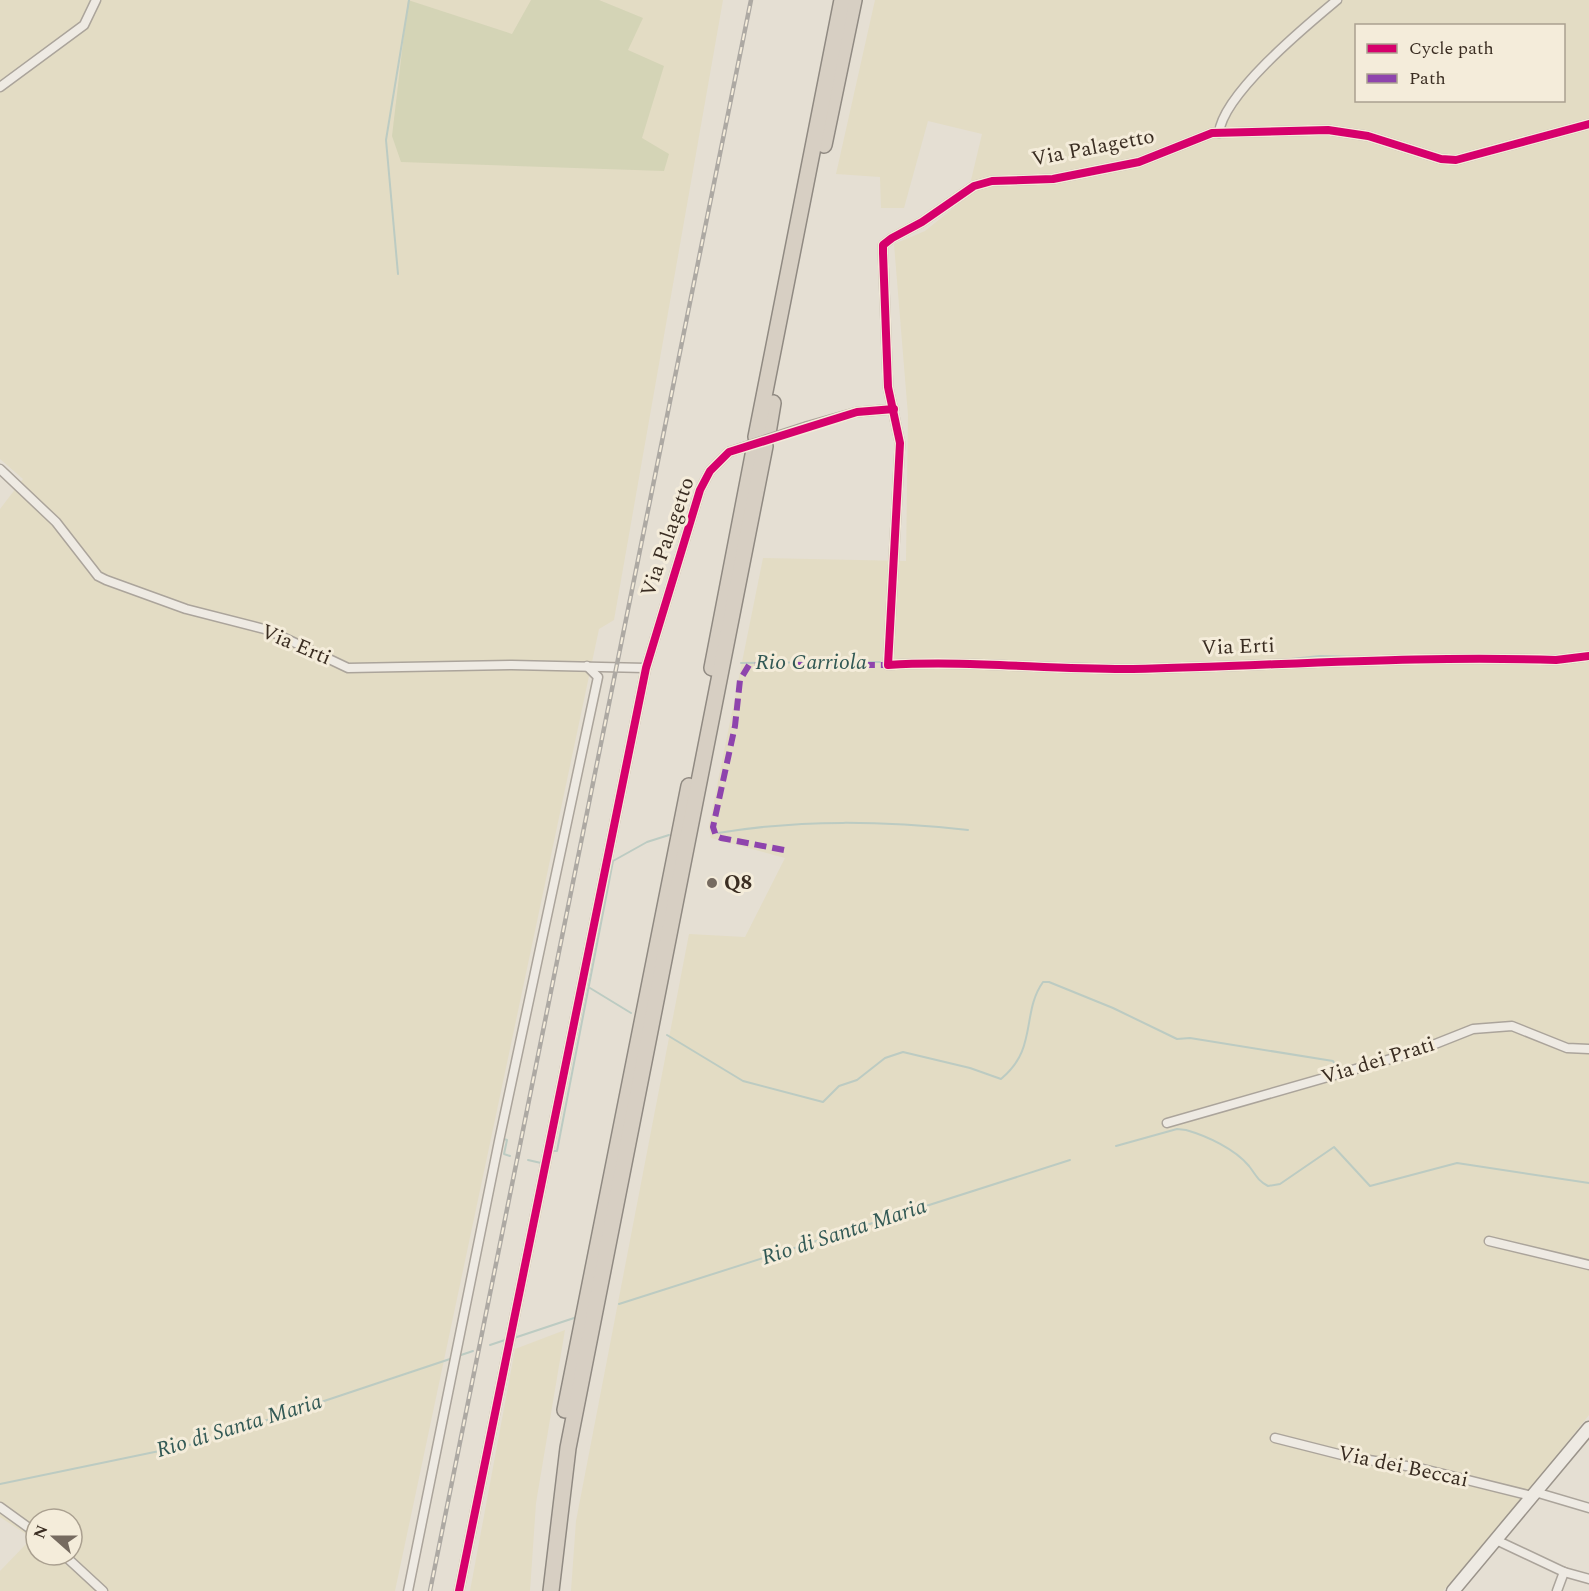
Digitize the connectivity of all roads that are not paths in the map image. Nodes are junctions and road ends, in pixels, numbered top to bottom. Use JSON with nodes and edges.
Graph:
{"nodes":[{"id":1,"x":96,"y":0,"type":"edge"},
{"id":2,"x":843,"y":0,"type":"edge"},
{"id":3,"x":854,"y":0,"type":"edge"},
{"id":4,"x":1337,"y":0,"type":"edge"},
{"id":5,"x":0,"y":87,"type":"edge"},
{"id":6,"x":1589,"y":124,"type":"edge"},
{"id":7,"x":1219,"y":133,"type":"junction"},
{"id":8,"x":894,"y":409,"type":"junction"},
{"id":9,"x":761,"y":441,"type":"junction"},
{"id":10,"x":0,"y":469,"type":"edge"},
{"id":11,"x":1589,"y":657,"type":"edge"},
{"id":12,"x":888,"y":665,"type":"joint"},
{"id":13,"x":587,"y":666,"type":"junction"},
{"id":14,"x":646,"y":668,"type":"junction"},
{"id":15,"x":1589,"y":1049,"type":"edge"},
{"id":16,"x":1167,"y":1123,"type":"dead end"},
{"id":17,"x":1489,"y":1241,"type":"dead end"},
{"id":18,"x":1589,"y":1266,"type":"edge"},
{"id":19,"x":1589,"y":1428,"type":"edge"},
{"id":20,"x":1275,"y":1438,"type":"dead end"},
{"id":21,"x":1533,"y":1494,"type":"junction"},
{"id":22,"x":0,"y":1507,"type":"edge"},
{"id":23,"x":1589,"y":1508,"type":"edge"},
{"id":24,"x":24,"y":1524,"type":"edge"},
{"id":25,"x":1496,"y":1540,"type":"junction"},
{"id":26,"x":77,"y":1567,"type":"edge"},
{"id":27,"x":1564,"y":1572,"type":"junction"},
{"id":28,"x":1589,"y":1579,"type":"edge"},
{"id":29,"x":103,"y":1591,"type":"edge"},
{"id":30,"x":408,"y":1591,"type":"edge"},
{"id":31,"x":459,"y":1591,"type":"edge"},
{"id":32,"x":541,"y":1591,"type":"edge"},
{"id":33,"x":551,"y":1591,"type":"edge"},
{"id":34,"x":1453,"y":1591,"type":"edge"},
{"id":35,"x":1557,"y":1591,"type":"edge"}],
"edges":[{"from":1,"to":5,"type":"street"},
{"from":2,"to":9,"type":"highway"},
{"from":3,"to":9,"type":"highway"},
{"from":4,"to":7,"type":"street"},
{"from":6,"to":7,"type":"street","name":"Via Palagetto"},
{"from":7,"to":8,"type":"street","name":"Via Palagetto"},
{"from":8,"to":12,"type":"street","name":"Via Palagetto"},
{"from":8,"to":14,"type":"street","name":"Via Palagetto","bridge":true},
{"from":9,"to":32,"type":"highway"},
{"from":9,"to":33,"type":"highway"},
{"from":10,"to":13,"type":"street","name":"Via Erti"},
{"from":11,"to":12,"type":"street","name":"Via Erti"},
{"from":13,"to":14,"type":"street","name":"Via Erti"},
{"from":13,"to":30,"type":"street"},
{"from":14,"to":31,"type":"street","name":"Via Palagetto"},
{"from":15,"to":16,"type":"street","name":"Via dei Prati"},
{"from":17,"to":18,"type":"street"},
{"from":19,"to":21,"type":"main road"},
{"from":20,"to":21,"type":"street","name":"Via dei Beccai"},
{"from":21,"to":23,"type":"street","name":"Via dei Beccai"},
{"from":21,"to":25,"type":"main road"},
{"from":22,"to":24,"type":"street"},
{"from":25,"to":27,"type":"street"},
{"from":25,"to":34,"type":"main road"},
{"from":26,"to":29,"type":"street"},
{"from":27,"to":28,"type":"street"},
{"from":27,"to":35,"type":"street"}]}
